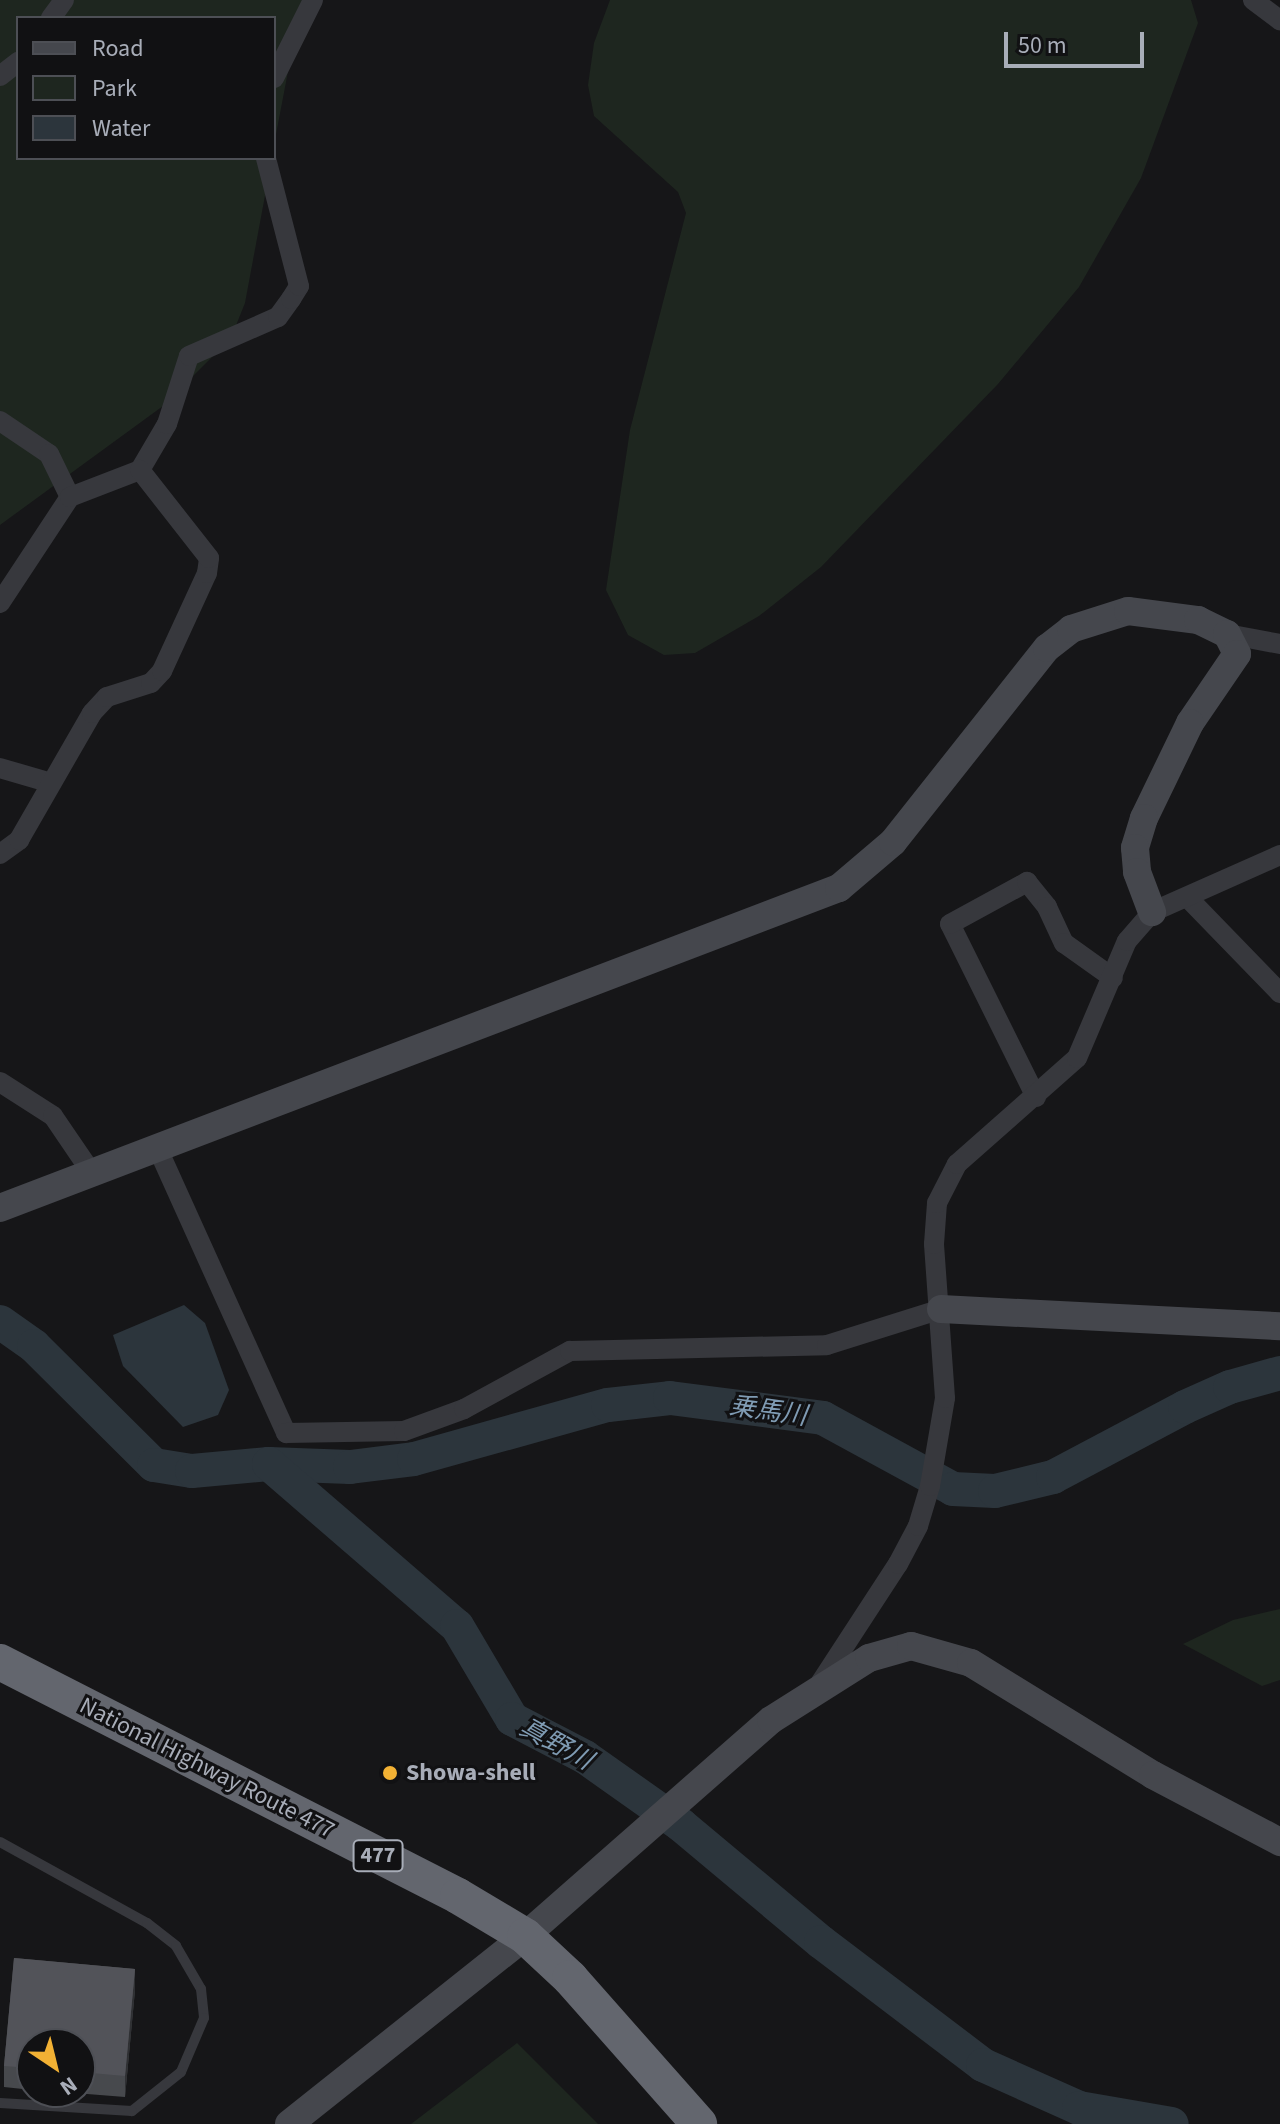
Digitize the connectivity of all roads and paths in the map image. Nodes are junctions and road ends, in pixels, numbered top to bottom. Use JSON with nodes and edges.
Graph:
{"nodes":[{"id":1,"x":313,"y":0,"type":"edge"},
{"id":2,"x":1253,"y":0,"type":"edge"},
{"id":3,"x":1280,"y":20,"type":"edge"},
{"id":4,"x":16,"y":64,"type":"edge"},
{"id":5,"x":276,"y":74,"type":"edge"},
{"id":6,"x":0,"y":76,"type":"edge"},
{"id":7,"x":267,"y":160,"type":"edge"},
{"id":8,"x":0,"y":421,"type":"edge"},
{"id":9,"x":140,"y":470,"type":"junction"},
{"id":10,"x":70,"y":497,"type":"junction"},
{"id":11,"x":0,"y":603,"type":"edge"},
{"id":12,"x":1227,"y":634,"type":"junction"},
{"id":13,"x":1280,"y":644,"type":"edge"},
{"id":14,"x":0,"y":768,"type":"edge"},
{"id":15,"x":51,"y":783,"type":"junction"},
{"id":16,"x":0,"y":854,"type":"edge"},
{"id":17,"x":1280,"y":855,"type":"edge"},
{"id":18,"x":1187,"y":897,"type":"junction"},
{"id":19,"x":1152,"y":912,"type":"junction"},
{"id":20,"x":1113,"y":978,"type":"junction"},
{"id":21,"x":1280,"y":993,"type":"edge"},
{"id":22,"x":0,"y":1082,"type":"edge"},
{"id":23,"x":1036,"y":1097,"type":"junction"},
{"id":24,"x":157,"y":1147,"type":"junction"},
{"id":25,"x":91,"y":1172,"type":"junction"},
{"id":26,"x":0,"y":1208,"type":"edge"},
{"id":27,"x":941,"y":1309,"type":"junction"},
{"id":28,"x":1280,"y":1326,"type":"edge"},
{"id":29,"x":0,"y":1662,"type":"edge"},
{"id":30,"x":818,"y":1687,"type":"junction"},
{"id":31,"x":0,"y":1842,"type":"edge"},
{"id":32,"x":1280,"y":1842,"type":"edge"},
{"id":33,"x":525,"y":1936,"type":"junction"},
{"id":34,"x":0,"y":2103,"type":"edge"},
{"id":35,"x":289,"y":2124,"type":"edge"},
{"id":36,"x":699,"y":2124,"type":"edge"}],
"edges":[{"from":1,"to":5,"type":"street"},
{"from":2,"to":3,"type":"street"},
{"from":4,"to":6,"type":"street"},
{"from":7,"to":9,"type":"street"},
{"from":8,"to":10,"type":"street"},
{"from":9,"to":10,"type":"street"},
{"from":9,"to":15,"type":"street"},
{"from":10,"to":11,"type":"street"},
{"from":12,"to":13,"type":"street"},
{"from":12,"to":19,"type":"street"},
{"from":12,"to":24,"type":"street"},
{"from":14,"to":15,"type":"street"},
{"from":15,"to":16,"type":"street"},
{"from":17,"to":18,"type":"street"},
{"from":18,"to":19,"type":"street"},
{"from":18,"to":21,"type":"street"},
{"from":19,"to":20,"type":"street"},
{"from":20,"to":23,"type":"street"},
{"from":20,"to":23,"type":"street"},
{"from":22,"to":25,"type":"street"},
{"from":23,"to":27,"type":"street"},
{"from":24,"to":25,"type":"street"},
{"from":24,"to":27,"type":"street"},
{"from":25,"to":26,"type":"street"},
{"from":27,"to":28,"type":"street"},
{"from":27,"to":30,"type":"street"},
{"from":29,"to":33,"type":"highway","name":"National Highway Route 477","number":"477"},
{"from":30,"to":32,"type":"street"},
{"from":30,"to":33,"type":"street"},
{"from":31,"to":34,"type":"lane"},
{"from":33,"to":35,"type":"street"},
{"from":33,"to":36,"type":"highway","name":"National Highway Route 477","number":"477"}]}
